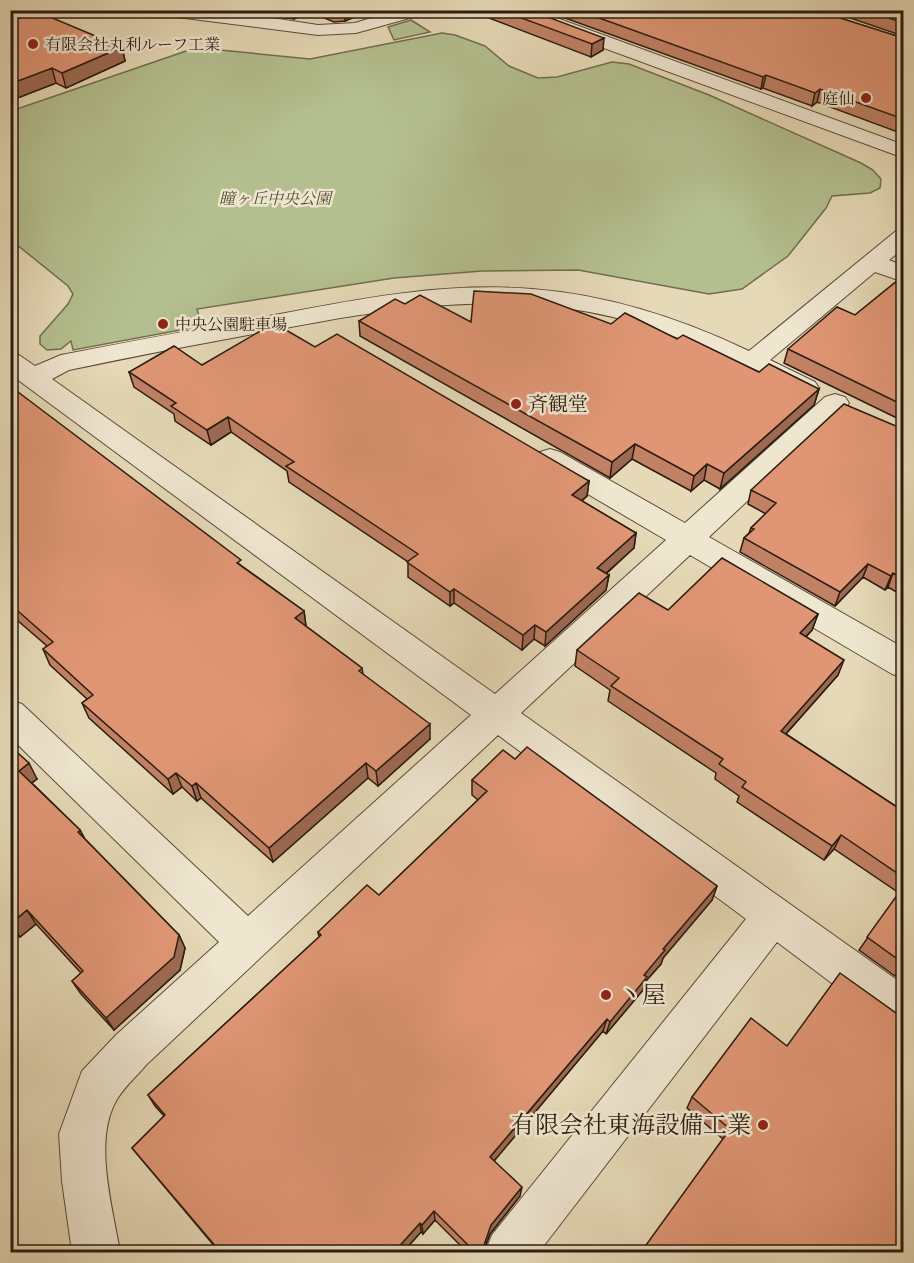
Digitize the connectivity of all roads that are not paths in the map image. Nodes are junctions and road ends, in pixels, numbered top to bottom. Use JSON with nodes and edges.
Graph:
{"nodes":[{"id":1,"x":161,"y":10,"type":"edge"},
{"id":2,"x":379,"y":10,"type":"edge"},
{"id":3,"x":418,"y":10,"type":"edge"},
{"id":4,"x":533,"y":13,"type":"edge"},
{"id":5,"x":398,"y":18,"type":"junction"},
{"id":6,"x":903,"y":152,"type":"edge"},
{"id":7,"x":903,"y":236,"type":"edge"},
{"id":8,"x":872,"y":262,"type":"junction"},
{"id":9,"x":903,"y":275,"type":"edge"},
{"id":10,"x":331,"y":312,"type":"junction"},
{"id":11,"x":344,"y":339,"type":"edge"},
{"id":12,"x":752,"y":362,"type":"junction"},
{"id":13,"x":22,"y":370,"type":"edge"},
{"id":14,"x":525,"y":445,"type":"edge"},
{"id":15,"x":687,"y":539,"type":"junction"},
{"id":16,"x":903,"y":665,"type":"edge"},
{"id":17,"x":10,"y":714,"type":"edge"},
{"id":18,"x":496,"y":714,"type":"junction"},
{"id":19,"x":773,"y":916,"type":"junction"},
{"id":20,"x":247,"y":942,"type":"junction"},
{"id":21,"x":903,"y":1011,"type":"edge"},
{"id":22,"x":96,"y":1252,"type":"edge"},
{"id":23,"x":509,"y":1252,"type":"edge"}],
"edges":[{"from":1,"to":5,"type":"street"},
{"from":2,"to":5,"type":"street"},
{"from":3,"to":5,"type":"street"},
{"from":4,"to":6,"type":"street"},
{"from":7,"to":8,"type":"street"},
{"from":8,"to":9,"type":"street"},
{"from":8,"to":12,"type":"street"},
{"from":10,"to":11,"type":"street"},
{"from":10,"to":12,"type":"street"},
{"from":10,"to":13,"type":"street"},
{"from":12,"to":15,"type":"street"},
{"from":13,"to":18,"type":"street"},
{"from":14,"to":15,"type":"street"},
{"from":15,"to":16,"type":"street"},
{"from":15,"to":18,"type":"street"},
{"from":17,"to":20,"type":"street"},
{"from":18,"to":19,"type":"street"},
{"from":18,"to":20,"type":"street"},
{"from":19,"to":21,"type":"street"},
{"from":19,"to":23,"type":"street"},
{"from":20,"to":22,"type":"street"}]}
